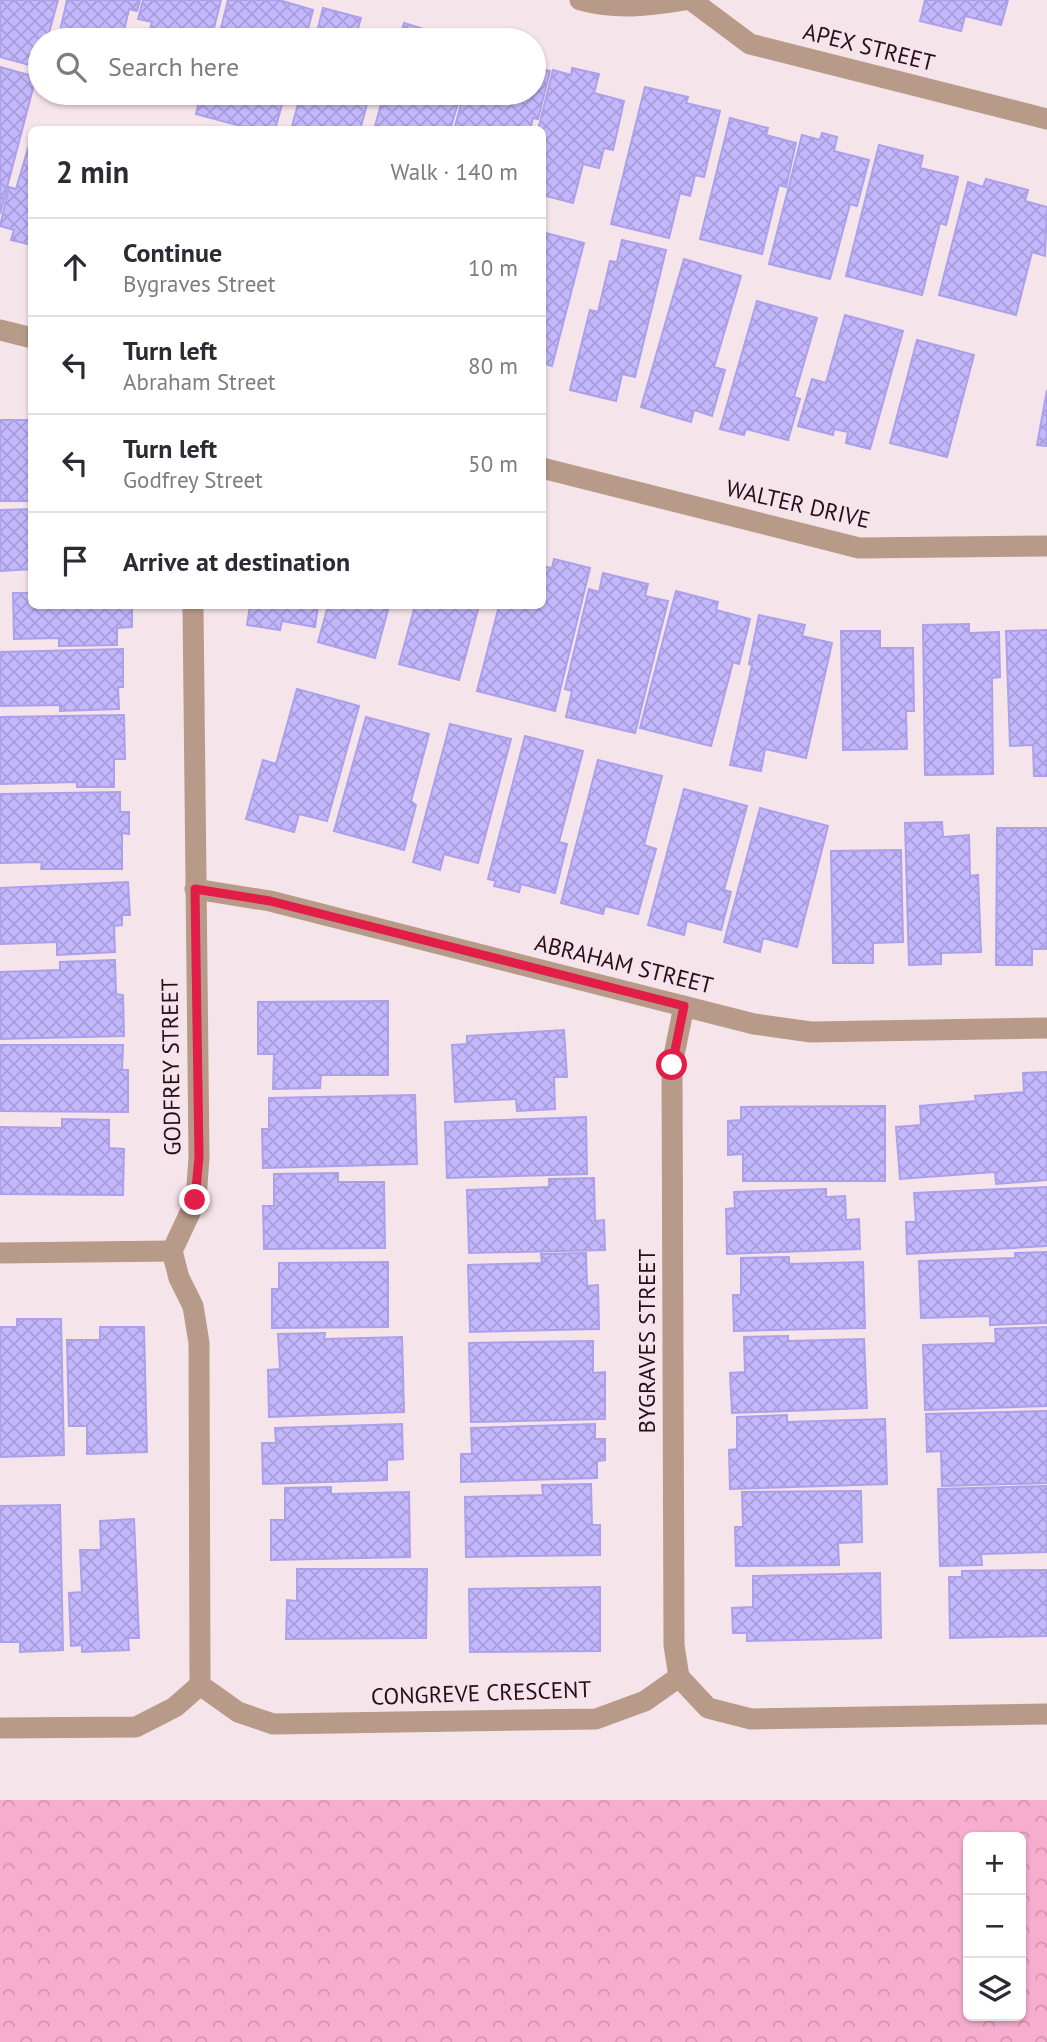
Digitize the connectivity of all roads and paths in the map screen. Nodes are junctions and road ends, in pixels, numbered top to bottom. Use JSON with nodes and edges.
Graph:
{"nodes":[{"id":1,"x":580,"y":0,"type":"edge"},
{"id":2,"x":685,"y":0,"type":"edge"},
{"id":3,"x":691,"y":0,"type":"edge"},
{"id":4,"x":1047,"y":119,"type":"edge"},
{"id":5,"x":0,"y":330,"type":"edge"},
{"id":6,"x":28,"y":337,"type":"edge"},
{"id":7,"x":546,"y":469,"type":"edge"},
{"id":8,"x":1047,"y":546,"type":"edge"},
{"id":9,"x":193,"y":609,"type":"edge"},
{"id":10,"x":195,"y":889,"type":"junction"},
{"id":11,"x":684,"y":1006,"type":"junction"},
{"id":12,"x":1047,"y":1028,"type":"edge"},
{"id":13,"x":172,"y":1251,"type":"junction"},
{"id":14,"x":0,"y":1253,"type":"edge"},
{"id":15,"x":679,"y":1678,"type":"junction"},
{"id":16,"x":200,"y":1685,"type":"junction"},
{"id":17,"x":1047,"y":1714,"type":"edge"},
{"id":18,"x":0,"y":1728,"type":"edge"}],
"edges":[{"from":1,"to":2,"type":"street"},
{"from":3,"to":4,"type":"street","name":"APEX STREET"},
{"from":5,"to":6,"type":"street"},
{"from":7,"to":8,"type":"street","name":"WALTER DRIVE"},
{"from":9,"to":10,"type":"street","name":"GODFREY STREET"},
{"from":10,"to":11,"type":"street","name":"ABRAHAM STREET"},
{"from":10,"to":13,"type":"street","name":"GODFREY STREET"},
{"from":11,"to":12,"type":"street","name":"ABRAHAM STREET"},
{"from":11,"to":15,"type":"street","name":"BYGRAVES STREET"},
{"from":13,"to":14,"type":"street"},
{"from":13,"to":16,"type":"street"},
{"from":15,"to":16,"type":"street","name":"CONGREVE CRESCENT"},
{"from":15,"to":17,"type":"street"},
{"from":16,"to":18,"type":"street"}]}
